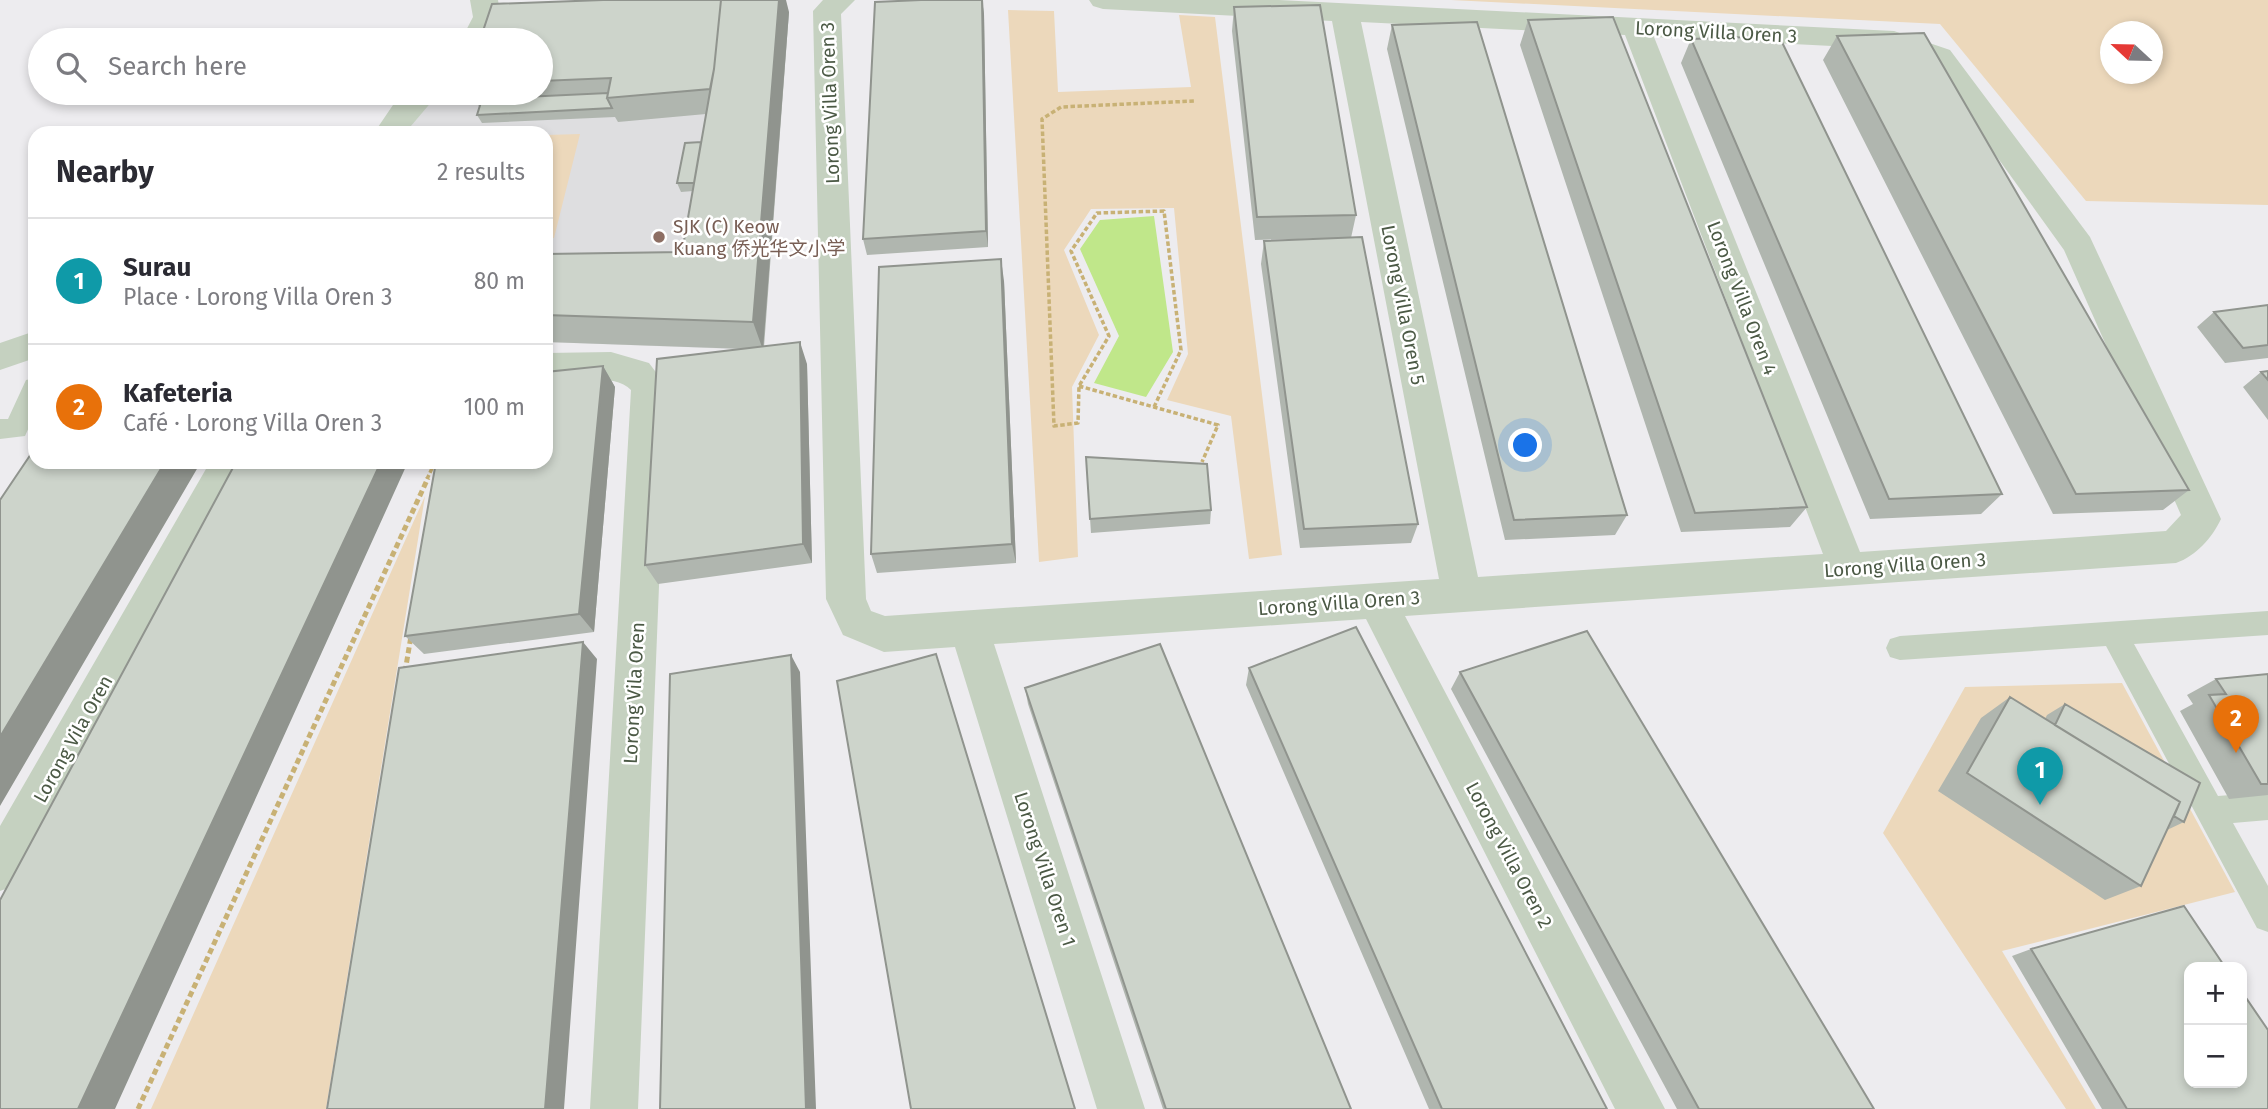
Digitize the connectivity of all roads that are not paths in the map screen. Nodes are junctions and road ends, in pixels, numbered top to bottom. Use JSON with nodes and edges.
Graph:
{"nodes":[{"id":1,"x":841,"y":0,"type":"edge"},
{"id":2,"x":1103,"y":0,"type":"edge"},
{"id":3,"x":1345,"y":14,"type":"junction"},
{"id":4,"x":1636,"y":28,"type":"junction"},
{"id":5,"x":410,"y":105,"type":"edge"},
{"id":6,"x":394,"y":126,"type":"edge"},
{"id":7,"x":28,"y":347,"type":"edge"},
{"id":8,"x":0,"y":357,"type":"edge"},
{"id":9,"x":553,"y":367,"type":"edge"},
{"id":10,"x":28,"y":402,"type":"edge"},
{"id":11,"x":0,"y":429,"type":"edge"},
{"id":12,"x":225,"y":469,"type":"edge"},
{"id":13,"x":1848,"y":569,"type":"junction"},
{"id":14,"x":1462,"y":595,"type":"junction"},
{"id":15,"x":1377,"y":601,"type":"junction"},
{"id":16,"x":2268,"y":623,"type":"edge"},
{"id":17,"x":969,"y":628,"type":"junction"},
{"id":18,"x":2114,"y":634,"type":"junction"},
{"id":19,"x":1900,"y":648,"type":"dead end"},
{"id":20,"x":2268,"y":806,"type":"edge"},
{"id":21,"x":2210,"y":811,"type":"junction"},
{"id":22,"x":0,"y":869,"type":"edge"},
{"id":23,"x":2268,"y":917,"type":"edge"},
{"id":24,"x":614,"y":1109,"type":"edge"},
{"id":25,"x":1121,"y":1109,"type":"edge"},
{"id":26,"x":1641,"y":1109,"type":"edge"}],
"edges":[{"from":1,"to":17,"type":"street","name":"Lorong Villa Oren 3"},
{"from":2,"to":3,"type":"street","name":"Lorong Villa Oren 3"},
{"from":3,"to":4,"type":"street","name":"Lorong Villa Oren 3"},
{"from":3,"to":14,"type":"street","name":"Lorong Villa Oren 5"},
{"from":4,"to":13,"type":"street","name":"Lorong Villa Oren 4"},
{"from":4,"to":13,"type":"street","name":"Lorong Villa Oren 3"},
{"from":5,"to":6,"type":"street"},
{"from":7,"to":8,"type":"street"},
{"from":9,"to":24,"type":"street","name":"Lorong Vila Oren"},
{"from":10,"to":11,"type":"lane"},
{"from":12,"to":22,"type":"street","name":"Lorong Vila Oren"},
{"from":13,"to":14,"type":"street","name":"Lorong Villa Oren 3"},
{"from":14,"to":15,"type":"street","name":"Lorong Villa Oren 3"},
{"from":15,"to":17,"type":"street","name":"Lorong Villa Oren 3"},
{"from":15,"to":26,"type":"street","name":"Lorong Villa Oren 2"},
{"from":16,"to":18,"type":"lane"},
{"from":17,"to":25,"type":"street","name":"Lorong Villa Oren 1"},
{"from":18,"to":19,"type":"lane"},
{"from":18,"to":21,"type":"lane"},
{"from":20,"to":21,"type":"lane"},
{"from":21,"to":23,"type":"lane"}]}
